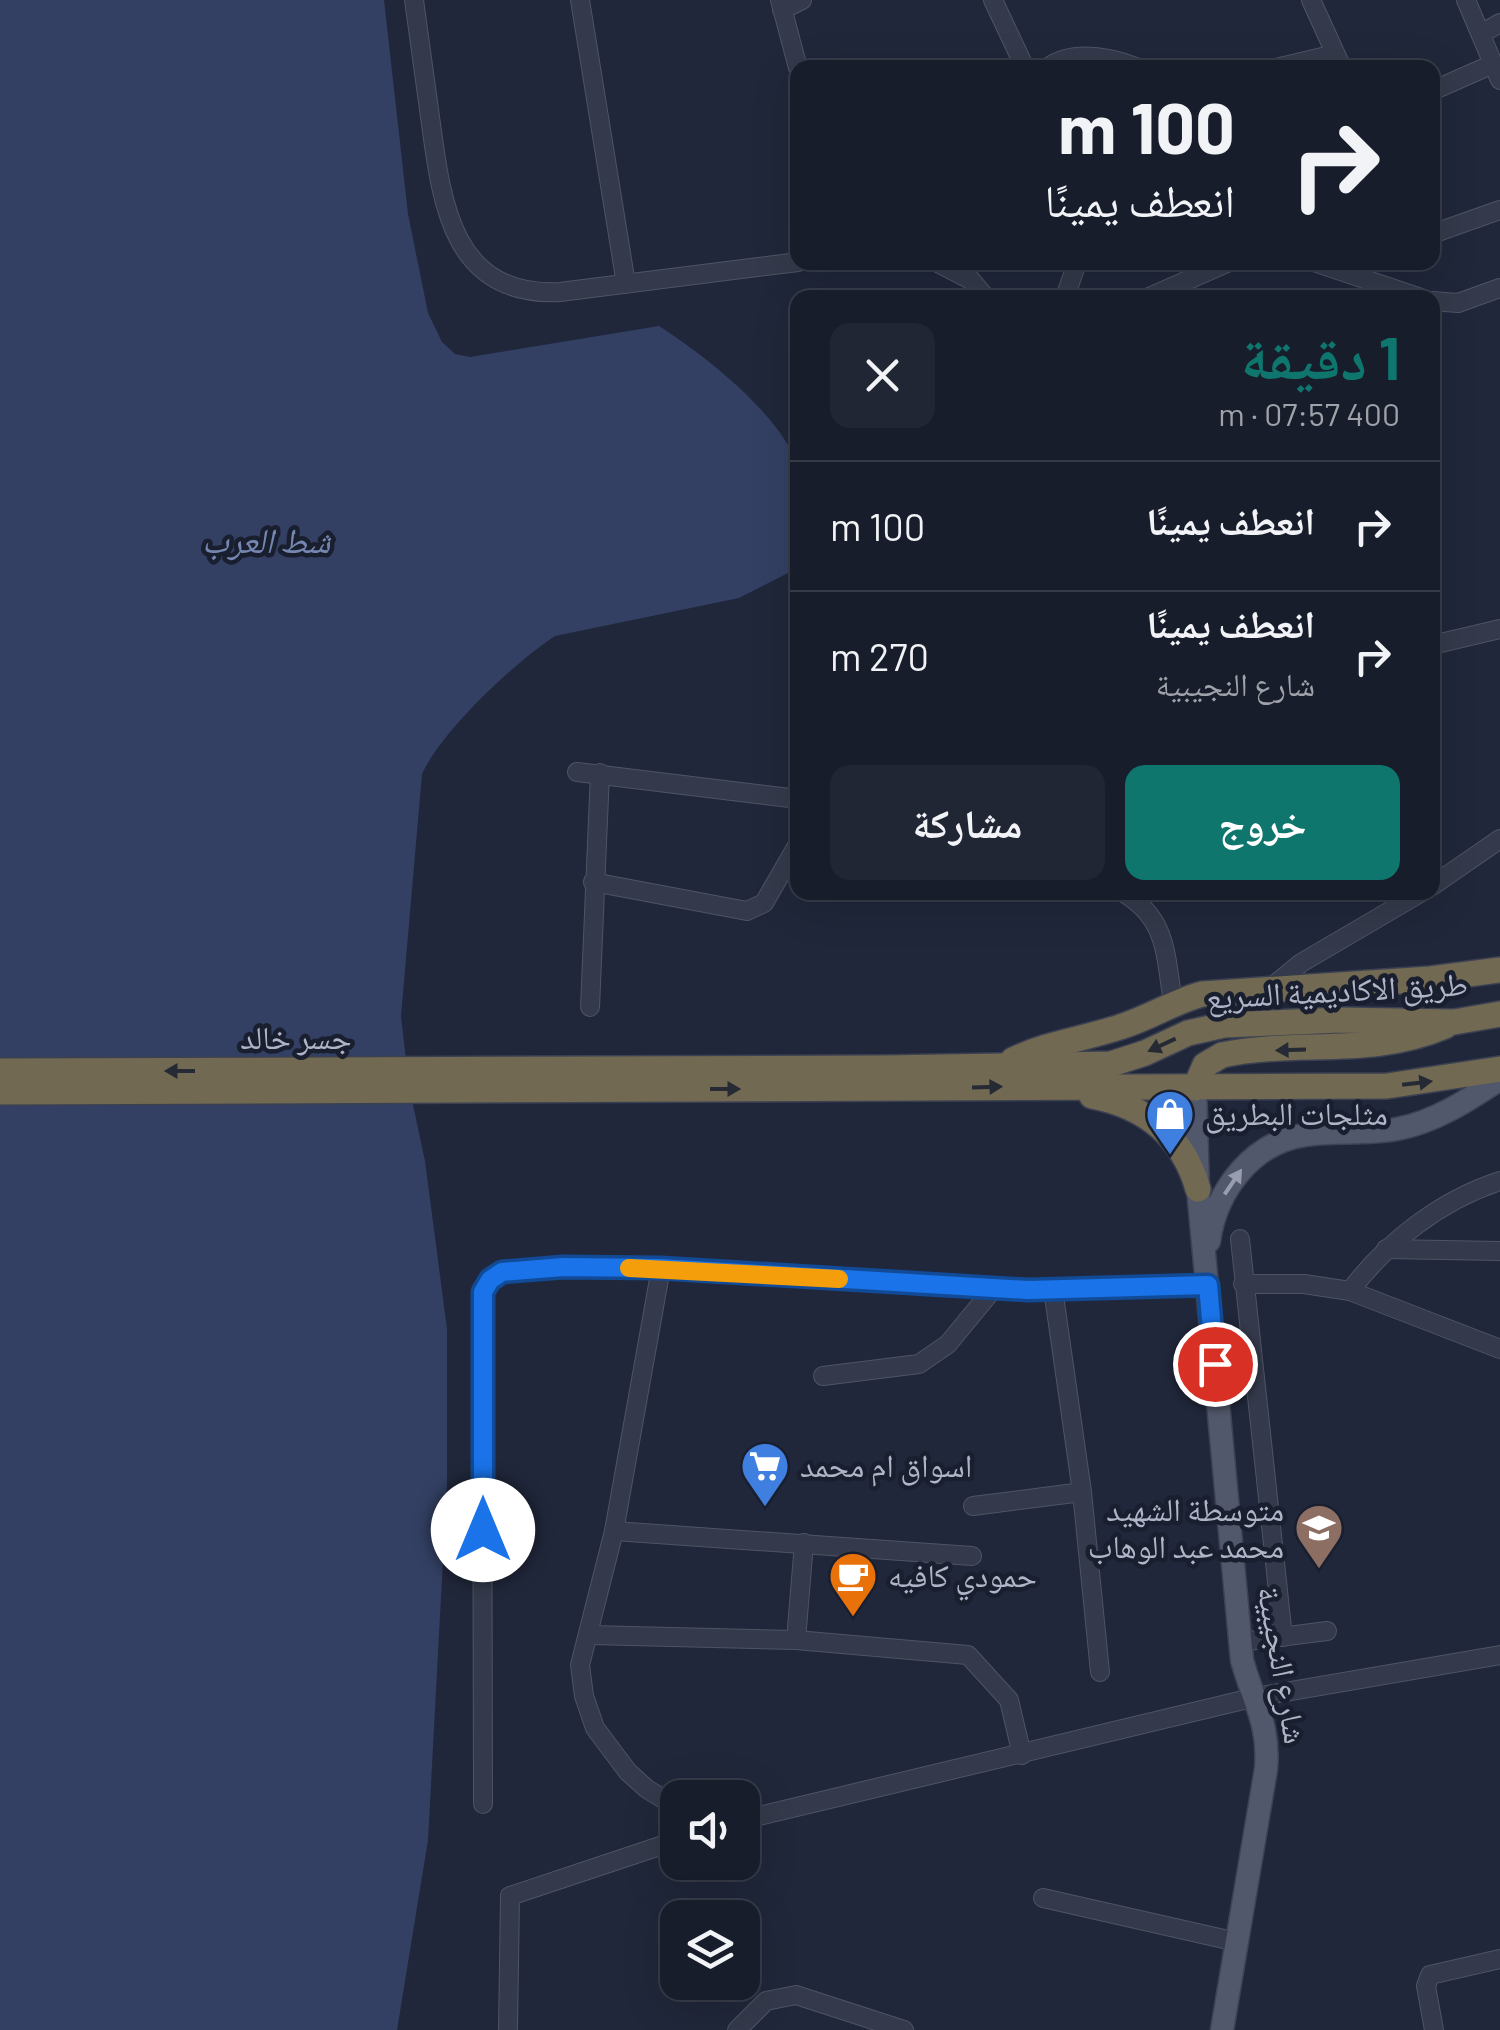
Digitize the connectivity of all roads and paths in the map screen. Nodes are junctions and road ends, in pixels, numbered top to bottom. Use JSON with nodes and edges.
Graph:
{"nodes":[{"id":1,"x":414,"y":0,"type":"edge"},
{"id":2,"x":580,"y":0,"type":"edge"},
{"id":3,"x":802,"y":0,"type":"edge"},
{"id":4,"x":993,"y":0,"type":"edge"},
{"id":5,"x":1311,"y":0,"type":"edge"},
{"id":6,"x":1466,"y":0,"type":"edge"},
{"id":7,"x":781,"y":5,"type":"edge"},
{"id":8,"x":1500,"y":23,"type":"edge"},
{"id":9,"x":1481,"y":34,"type":"junction"},
{"id":10,"x":796,"y":60,"type":"edge"},
{"id":11,"x":1021,"y":60,"type":"edge"},
{"id":12,"x":1059,"y":60,"type":"edge"},
{"id":13,"x":1113,"y":60,"type":"edge"},
{"id":14,"x":1339,"y":60,"type":"edge"},
{"id":15,"x":1497,"y":72,"type":"edge"},
{"id":16,"x":1440,"y":89,"type":"edge"},
{"id":17,"x":1500,"y":210,"type":"edge"},
{"id":18,"x":1440,"y":231,"type":"edge"},
{"id":19,"x":790,"y":263,"type":"edge"},
{"id":20,"x":951,"y":270,"type":"edge"},
{"id":21,"x":1211,"y":270,"type":"edge"},
{"id":22,"x":1338,"y":270,"type":"edge"},
{"id":23,"x":626,"y":284,"type":"junction"},
{"id":24,"x":1500,"y":288,"type":"edge"},
{"id":25,"x":979,"y":290,"type":"edge"},
{"id":26,"x":1166,"y":290,"type":"edge"},
{"id":27,"x":1398,"y":290,"type":"edge"},
{"id":28,"x":1440,"y":302,"type":"edge"},
{"id":29,"x":1497,"y":636,"type":"edge"},
{"id":30,"x":1440,"y":645,"type":"edge"},
{"id":31,"x":578,"y":772,"type":"dead end"},
{"id":32,"x":600,"y":773,"type":"junction"},
{"id":33,"x":790,"y":799,"type":"edge"},
{"id":34,"x":1500,"y":839,"type":"edge"},
{"id":35,"x":790,"y":858,"type":"edge"},
{"id":36,"x":1440,"y":880,"type":"edge"},
{"id":37,"x":593,"y":882,"type":"junction"},
{"id":38,"x":1133,"y":900,"type":"edge"},
{"id":39,"x":1408,"y":900,"type":"edge"},
{"id":40,"x":1500,"y":970,"type":"edge"},
{"id":41,"x":1268,"y":990,"type":"junction"},
{"id":42,"x":1174,"y":1002,"type":"junction"},
{"id":43,"x":590,"y":1008,"type":"dead end"},
{"id":44,"x":1500,"y":1014,"type":"edge"},
{"id":45,"x":1454,"y":1022,"type":"junction"},
{"id":46,"x":1001,"y":1066,"type":"junction"},
{"id":47,"x":1500,"y":1069,"type":"edge"},
{"id":48,"x":0,"y":1072,"type":"edge"},
{"id":49,"x":592,"y":1079,"type":"junction"},
{"id":50,"x":886,"y":1079,"type":"junction"},
{"id":51,"x":1500,"y":1079,"type":"edge"},
{"id":52,"x":1042,"y":1086,"type":"junction"},
{"id":53,"x":1195,"y":1088,"type":"junction"},
{"id":54,"x":0,"y":1092,"type":"edge"},
{"id":55,"x":1500,"y":1181,"type":"edge"},
{"id":56,"x":1198,"y":1189,"type":"junction"},
{"id":57,"x":1240,"y":1239,"type":"dead end"},
{"id":58,"x":1385,"y":1248,"type":"junction"},
{"id":59,"x":1500,"y":1251,"type":"edge"},
{"id":60,"x":660,"y":1268,"type":"junction"},
{"id":61,"x":1207,"y":1280,"type":"junction"},
{"id":62,"x":1244,"y":1284,"type":"junction"},
{"id":63,"x":994,"y":1288,"type":"junction"},
{"id":64,"x":1053,"y":1289,"type":"junction"},
{"id":65,"x":1350,"y":1291,"type":"junction"},
{"id":66,"x":1500,"y":1349,"type":"edge"},
{"id":67,"x":823,"y":1376,"type":"dead end"},
{"id":68,"x":1082,"y":1492,"type":"junction"},
{"id":69,"x":973,"y":1506,"type":"dead end"},
{"id":70,"x":614,"y":1530,"type":"junction"},
{"id":71,"x":804,"y":1543,"type":"junction"},
{"id":72,"x":972,"y":1556,"type":"dead end"},
{"id":73,"x":1327,"y":1631,"type":"dead end"},
{"id":74,"x":590,"y":1635,"type":"junction"},
{"id":75,"x":1283,"y":1637,"type":"junction"},
{"id":76,"x":796,"y":1640,"type":"junction"},
{"id":77,"x":1240,"y":1642,"type":"junction"},
{"id":78,"x":1500,"y":1655,"type":"edge"},
{"id":79,"x":1100,"y":1672,"type":"dead end"},
{"id":80,"x":1256,"y":1697,"type":"junction"},
{"id":81,"x":1022,"y":1756,"type":"junction"},
{"id":82,"x":660,"y":1797,"type":"edge"},
{"id":83,"x":483,"y":1804,"type":"dead end"},
{"id":84,"x":760,"y":1816,"type":"edge"},
{"id":85,"x":660,"y":1846,"type":"edge"},
{"id":86,"x":1042,"y":1898,"type":"dead end"},
{"id":87,"x":1237,"y":1942,"type":"junction"},
{"id":88,"x":1500,"y":1960,"type":"edge"},
{"id":89,"x":508,"y":2030,"type":"edge"},
{"id":90,"x":737,"y":2030,"type":"edge"},
{"id":91,"x":904,"y":2030,"type":"edge"},
{"id":92,"x":1222,"y":2030,"type":"edge"},
{"id":93,"x":1434,"y":2030,"type":"edge"}],
"edges":[{"from":1,"to":23,"type":"street"},
{"from":2,"to":23,"type":"street"},
{"from":3,"to":7,"type":"street"},
{"from":4,"to":11,"type":"street"},
{"from":5,"to":14,"type":"street"},
{"from":6,"to":9,"type":"street"},
{"from":7,"to":10,"type":"street"},
{"from":8,"to":9,"type":"street"},
{"from":9,"to":15,"type":"street"},
{"from":12,"to":13,"type":"street"},
{"from":15,"to":16,"type":"street"},
{"from":17,"to":18,"type":"street"},
{"from":19,"to":23,"type":"street"},
{"from":20,"to":25,"type":"street"},
{"from":21,"to":26,"type":"street"},
{"from":22,"to":27,"type":"street"},
{"from":24,"to":28,"type":"street"},
{"from":29,"to":30,"type":"street"},
{"from":31,"to":32,"type":"street"},
{"from":32,"to":33,"type":"street"},
{"from":32,"to":37,"type":"street"},
{"from":34,"to":36,"type":"street"},
{"from":35,"to":37,"type":"street"},
{"from":37,"to":43,"type":"street"},
{"from":38,"to":42,"type":"street"},
{"from":39,"to":41,"type":"street"},
{"from":40,"to":41,"type":"highway"},
{"from":41,"to":42,"type":"highway"},
{"from":42,"to":46,"type":"highway"},
{"from":44,"to":45,"type":"highway","name":"طريق الاكاديمية السريع"},
{"from":45,"to":46,"type":"highway","name":"طريق الاكاديمية السريع","one_way":true},
{"from":45,"to":53,"type":"highway","one_way":true},
{"from":46,"to":50,"type":"highway","name":"طريق الاكاديمية السريع"},
{"from":53,"to":47,"type":"highway","one_way":true},
{"from":49,"to":48,"type":"highway","name":"جسر خالد","one_way":true},
{"from":49,"to":50,"type":"highway"},
{"from":49,"to":54,"type":"highway","name":"جسر خالد"},
{"from":50,"to":52,"type":"highway","one_way":true},
{"from":61,"to":51,"type":"main road","one_way":true},
{"from":52,"to":53,"type":"highway"},
{"from":52,"to":56,"type":"highway"},
{"from":53,"to":56,"type":"main road","name":"شارع النجيبية"},
{"from":55,"to":58,"type":"street"},
{"from":56,"to":61,"type":"main road","name":"شارع النجيبية"},
{"from":57,"to":62,"type":"street"},
{"from":58,"to":59,"type":"street"},
{"from":58,"to":65,"type":"street"},
{"from":60,"to":63,"type":"street"},
{"from":60,"to":70,"type":"street"},
{"from":60,"to":83,"type":"street"},
{"from":61,"to":64,"type":"street"},
{"from":61,"to":77,"type":"main road","name":"شارع النجيبية"},
{"from":62,"to":65,"type":"street"},
{"from":62,"to":75,"type":"street"},
{"from":63,"to":64,"type":"street"},
{"from":63,"to":67,"type":"street"},
{"from":64,"to":68,"type":"street"},
{"from":65,"to":66,"type":"street"},
{"from":68,"to":69,"type":"street"},
{"from":68,"to":79,"type":"street"},
{"from":70,"to":71,"type":"street"},
{"from":70,"to":74,"type":"street"},
{"from":71,"to":72,"type":"street"},
{"from":71,"to":76,"type":"street"},
{"from":73,"to":75,"type":"street"},
{"from":74,"to":76,"type":"street"},
{"from":74,"to":82,"type":"street"},
{"from":75,"to":77,"type":"street"},
{"from":76,"to":81,"type":"street"},
{"from":77,"to":80,"type":"main road","name":"شارع النجيبية"},
{"from":78,"to":80,"type":"street"},
{"from":80,"to":81,"type":"street"},
{"from":80,"to":87,"type":"main road","name":"شارع النجيبية"},
{"from":81,"to":84,"type":"street"},
{"from":85,"to":89,"type":"street"},
{"from":86,"to":87,"type":"street"},
{"from":87,"to":92,"type":"main road","name":"شارع النجيبية"},
{"from":88,"to":93,"type":"street"},
{"from":90,"to":91,"type":"street"}]}
